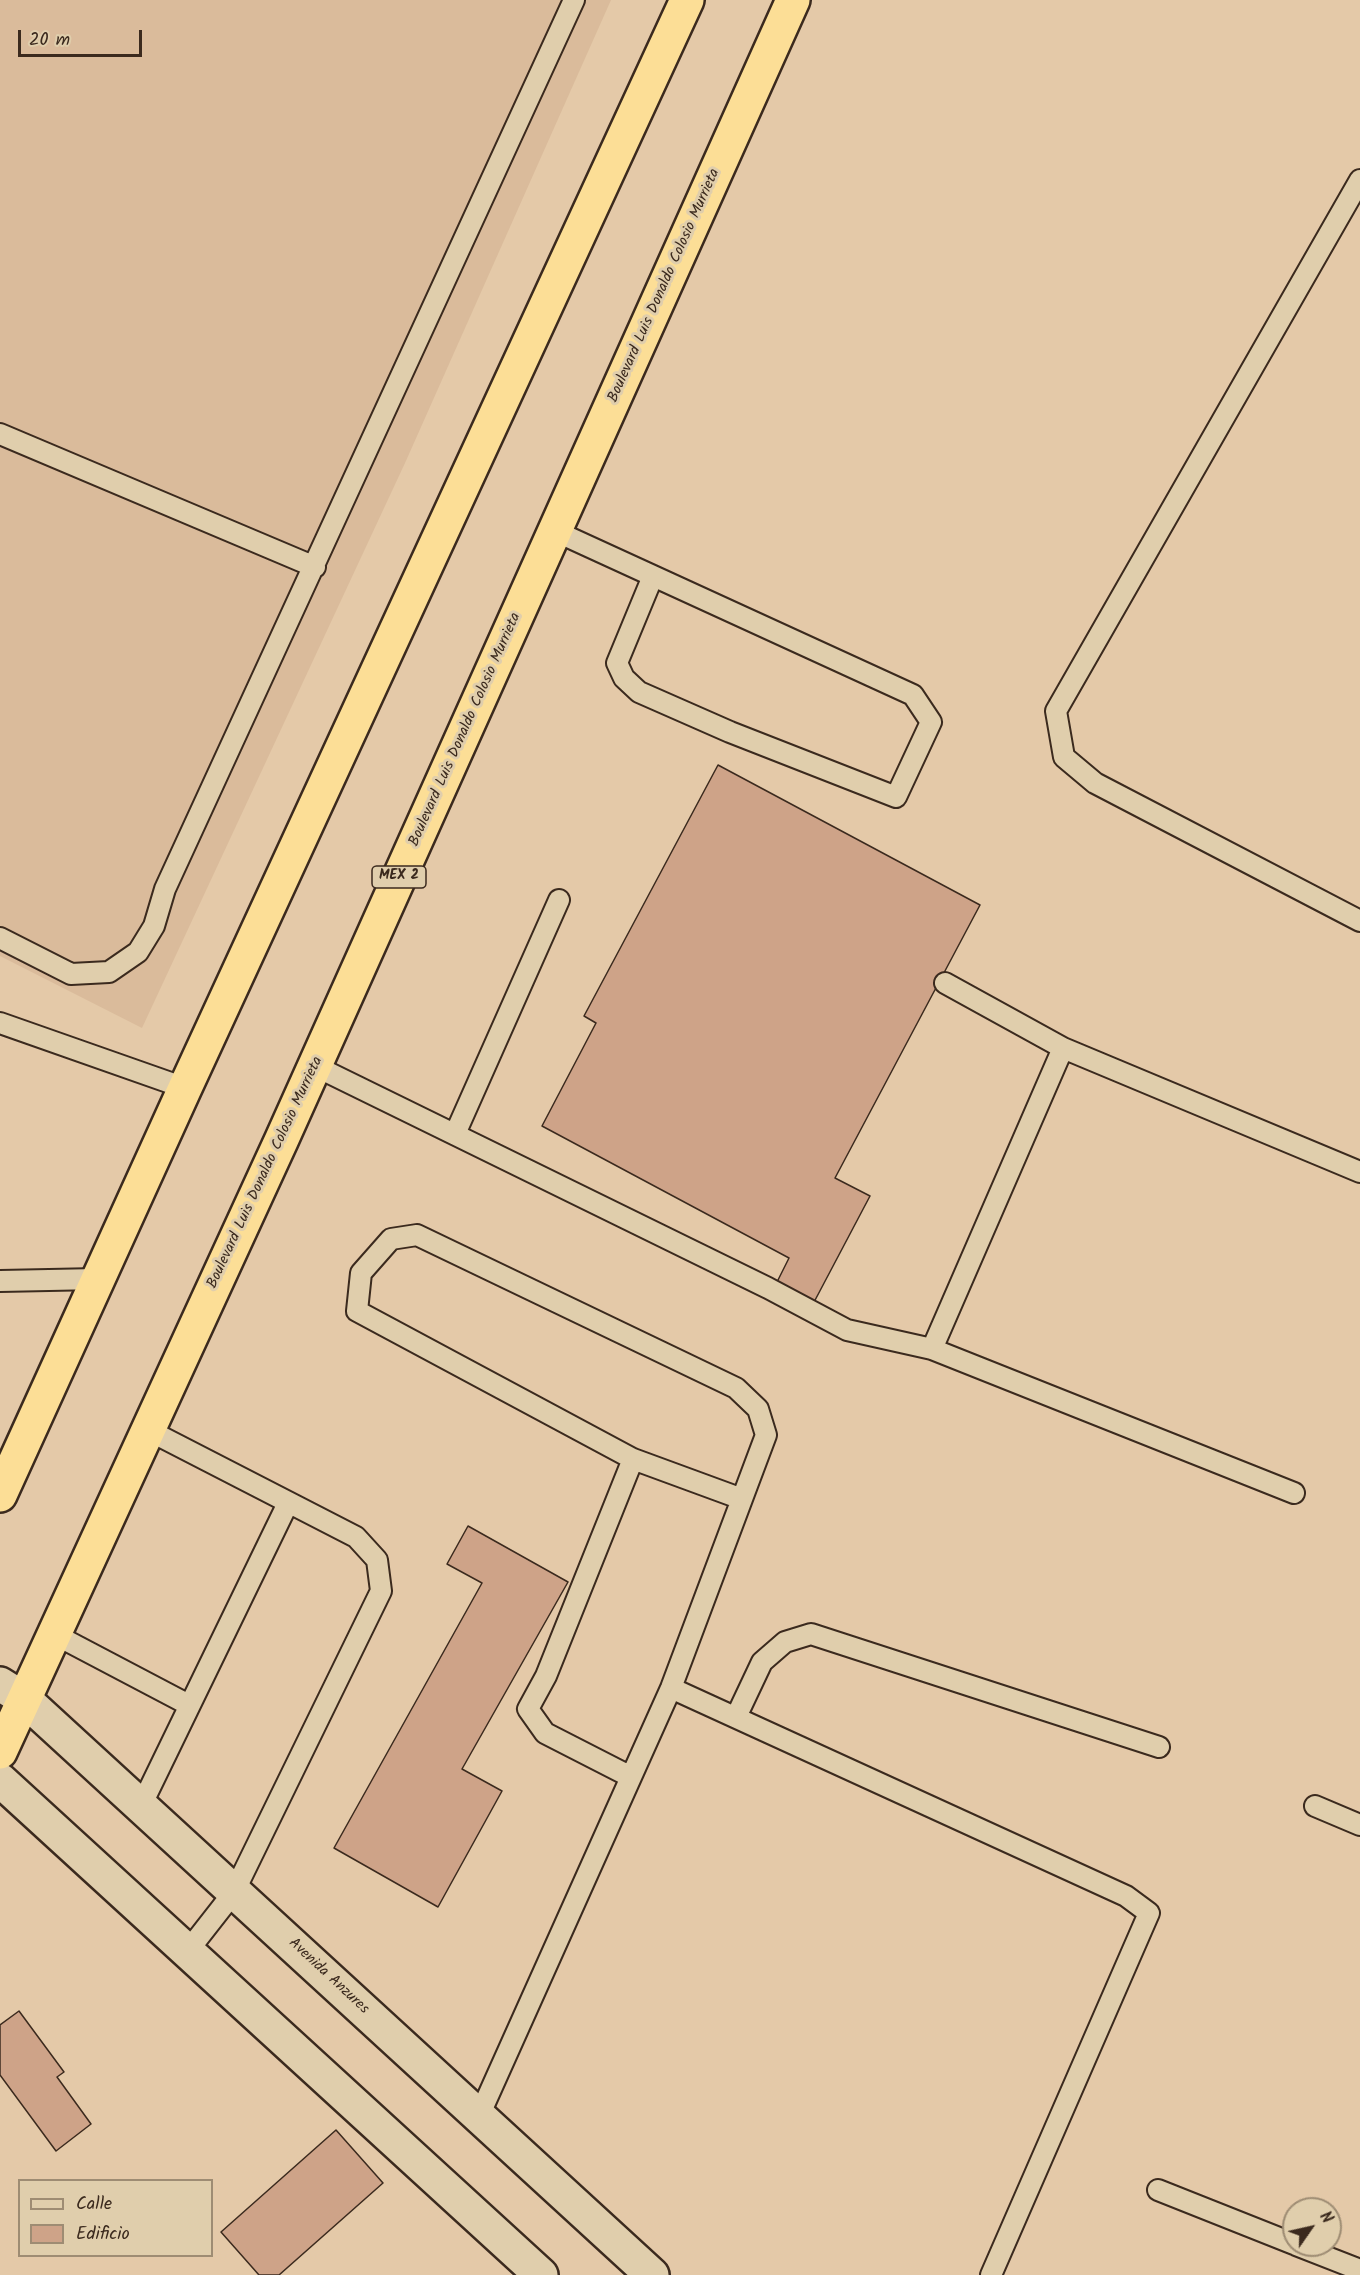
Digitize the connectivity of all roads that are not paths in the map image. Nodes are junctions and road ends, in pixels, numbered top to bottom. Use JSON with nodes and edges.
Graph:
{"nodes":[{"id":1,"x":574,"y":0,"type":"edge"},
{"id":2,"x":687,"y":0,"type":"edge"},
{"id":3,"x":793,"y":0,"type":"edge"},
{"id":4,"x":1360,"y":180,"type":"edge"},
{"id":5,"x":0,"y":434,"type":"edge"},
{"id":6,"x":555,"y":531,"type":"junction"},
{"id":7,"x":315,"y":567,"type":"junction"},
{"id":8,"x":652,"y":576,"type":"junction"},
{"id":9,"x":559,"y":900,"type":"dead end"},
{"id":10,"x":1360,"y":921,"type":"edge"},
{"id":11,"x":0,"y":938,"type":"edge"},
{"id":12,"x":945,"y":983,"type":"dead end"},
{"id":13,"x":0,"y":1023,"type":"edge"},
{"id":14,"x":1063,"y":1048,"type":"junction"},
{"id":15,"x":315,"y":1066,"type":"junction"},
{"id":16,"x":184,"y":1088,"type":"junction"},
{"id":17,"x":455,"y":1134,"type":"junction"},
{"id":18,"x":1360,"y":1172,"type":"edge"},
{"id":19,"x":98,"y":1279,"type":"junction"},
{"id":20,"x":0,"y":1281,"type":"edge"},
{"id":21,"x":932,"y":1349,"type":"junction"},
{"id":22,"x":148,"y":1430,"type":"junction"},
{"id":23,"x":633,"y":1459,"type":"junction"},
{"id":24,"x":1294,"y":1493,"type":"dead end"},
{"id":25,"x":0,"y":1495,"type":"edge"},
{"id":26,"x":742,"y":1499,"type":"junction"},
{"id":27,"x":288,"y":1503,"type":"junction"},
{"id":28,"x":54,"y":1634,"type":"junction"},
{"id":29,"x":671,"y":1688,"type":"junction"},
{"id":30,"x":12,"y":1691,"type":"edge"},
{"id":31,"x":189,"y":1705,"type":"junction"},
{"id":32,"x":736,"y":1717,"type":"junction"},
{"id":33,"x":1159,"y":1747,"type":"dead end"},
{"id":34,"x":0,"y":1752,"type":"edge"},
{"id":35,"x":631,"y":1777,"type":"junction"},
{"id":36,"x":0,"y":1780,"type":"edge"},
{"id":37,"x":141,"y":1806,"type":"junction"},
{"id":38,"x":1315,"y":1806,"type":"dead end"},
{"id":39,"x":1360,"y":1825,"type":"edge"},
{"id":40,"x":234,"y":1892,"type":"junction"},
{"id":41,"x":188,"y":1952,"type":"junction"},
{"id":42,"x":479,"y":2116,"type":"junction"},
{"id":43,"x":1158,"y":2190,"type":"dead end"},
{"id":44,"x":1282,"y":2240,"type":"edge"},
{"id":45,"x":1326,"y":2257,"type":"edge"},
{"id":46,"x":1360,"y":2270,"type":"edge"},
{"id":47,"x":541,"y":2275,"type":"edge"},
{"id":48,"x":652,"y":2275,"type":"edge"},
{"id":49,"x":991,"y":2275,"type":"edge"}],
"edges":[{"from":1,"to":7,"type":"lane"},
{"from":2,"to":16,"type":"highway"},
{"from":3,"to":6,"type":"highway","name":"Boulevard Luis Donaldo Colosio Murrieta","number":"MEX 2"},
{"from":4,"to":10,"type":"lane"},
{"from":5,"to":7,"type":"lane"},
{"from":6,"to":8,"type":"lane"},
{"from":6,"to":15,"type":"highway","name":"Boulevard Luis Donaldo Colosio Murrieta","number":"MEX 2"},
{"from":7,"to":11,"type":"lane"},
{"from":8,"to":8,"type":"lane"},
{"from":9,"to":17,"type":"lane"},
{"from":12,"to":14,"type":"lane"},
{"from":13,"to":16,"type":"lane"},
{"from":14,"to":18,"type":"lane"},
{"from":14,"to":21,"type":"lane"},
{"from":15,"to":17,"type":"lane"},
{"from":15,"to":22,"type":"highway","name":"Boulevard Luis Donaldo Colosio Murrieta","number":"MEX 2"},
{"from":16,"to":19,"type":"highway"},
{"from":17,"to":21,"type":"lane"},
{"from":19,"to":20,"type":"lane"},
{"from":19,"to":25,"type":"highway"},
{"from":21,"to":24,"type":"lane"},
{"from":22,"to":27,"type":"lane"},
{"from":22,"to":28,"type":"highway","name":"Boulevard Luis Donaldo Colosio Murrieta","number":"MEX 2"},
{"from":23,"to":26,"type":"lane"},
{"from":23,"to":26,"type":"lane"},
{"from":23,"to":35,"type":"lane"},
{"from":26,"to":29,"type":"lane"},
{"from":27,"to":31,"type":"lane"},
{"from":27,"to":40,"type":"lane"},
{"from":28,"to":30,"type":"highway","name":"Boulevard Luis Donaldo Colosio Murrieta","number":"MEX 2"},
{"from":28,"to":31,"type":"lane"},
{"from":29,"to":32,"type":"lane"},
{"from":29,"to":35,"type":"lane"},
{"from":30,"to":34,"type":"highway","name":"Boulevard Luis Donaldo Colosio Murrieta","number":"MEX 2"},
{"from":30,"to":37,"type":"street","name":"Avenida Anzures"},
{"from":31,"to":37,"type":"lane"},
{"from":32,"to":33,"type":"lane"},
{"from":32,"to":49,"type":"lane"},
{"from":35,"to":42,"type":"lane"},
{"from":36,"to":41,"type":"street"},
{"from":37,"to":40,"type":"street","name":"Avenida Anzures"},
{"from":38,"to":39,"type":"lane"},
{"from":40,"to":41,"type":"lane"},
{"from":40,"to":42,"type":"street","name":"Avenida Anzures"},
{"from":41,"to":47,"type":"street"},
{"from":42,"to":48,"type":"street","name":"Avenida Anzures"},
{"from":43,"to":44,"type":"lane"},
{"from":45,"to":46,"type":"lane"}]}
